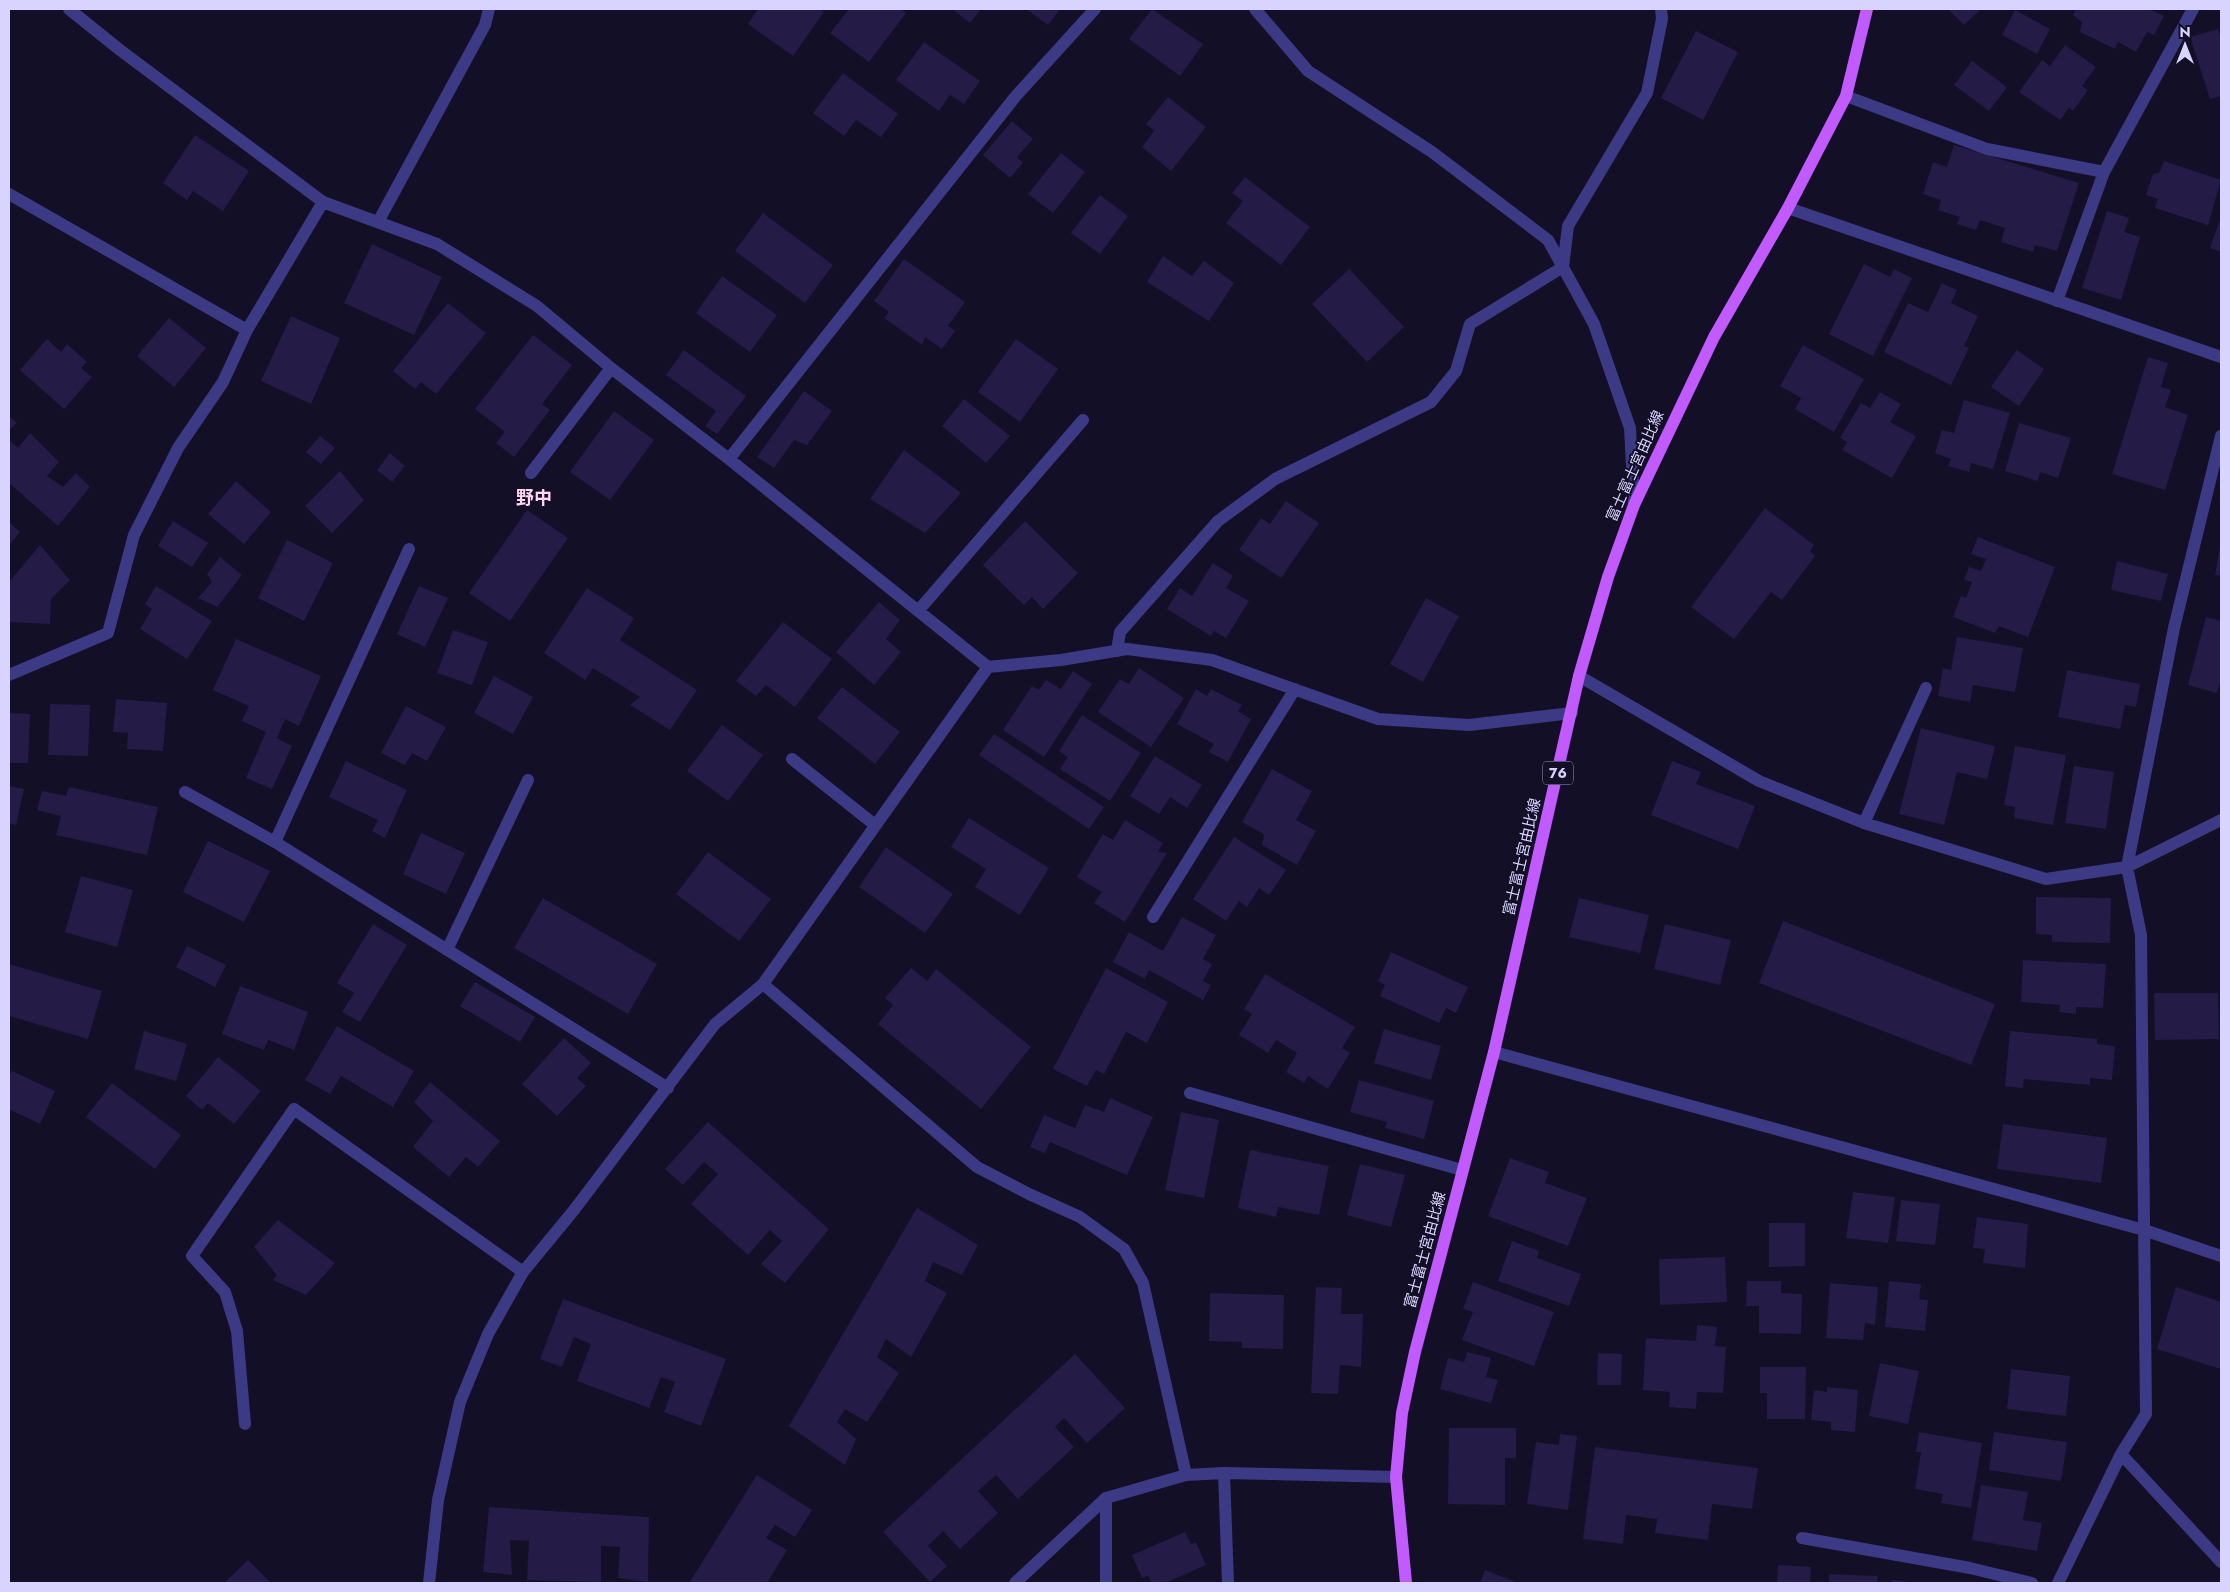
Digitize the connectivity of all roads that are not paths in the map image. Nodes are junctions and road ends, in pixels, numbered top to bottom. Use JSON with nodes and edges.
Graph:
{"nodes":[{"id":1,"x":69,"y":9,"type":"edge"},
{"id":2,"x":489,"y":9,"type":"edge"},
{"id":3,"x":1095,"y":9,"type":"edge"},
{"id":4,"x":1255,"y":9,"type":"edge"},
{"id":5,"x":1661,"y":9,"type":"edge"},
{"id":6,"x":1867,"y":9,"type":"edge"},
{"id":7,"x":2193,"y":9,"type":"edge"},
{"id":8,"x":1846,"y":96,"type":"junction"},
{"id":9,"x":2104,"y":172,"type":"junction"},
{"id":10,"x":9,"y":194,"type":"edge"},
{"id":11,"x":324,"y":202,"type":"junction"},
{"id":12,"x":1788,"y":208,"type":"junction"},
{"id":13,"x":378,"y":222,"type":"junction"},
{"id":14,"x":1564,"y":267,"type":"junction"},
{"id":15,"x":2057,"y":301,"type":"junction"},
{"id":16,"x":247,"y":330,"type":"junction"},
{"id":17,"x":2221,"y":357,"type":"edge"},
{"id":18,"x":611,"y":368,"type":"junction"},
{"id":19,"x":1083,"y":420,"type":"dead end"},
{"id":20,"x":2221,"y":436,"type":"edge"},
{"id":21,"x":729,"y":458,"type":"junction"},
{"id":22,"x":531,"y":473,"type":"dead end"},
{"id":23,"x":1634,"y":505,"type":"junction"},
{"id":24,"x":410,"y":549,"type":"dead end"},
{"id":25,"x":918,"y":610,"type":"junction"},
{"id":26,"x":1117,"y":650,"type":"junction"},
{"id":27,"x":988,"y":667,"type":"junction"},
{"id":28,"x":9,"y":675,"type":"edge"},
{"id":29,"x":1578,"y":676,"type":"junction"},
{"id":30,"x":1926,"y":688,"type":"dead end"},
{"id":31,"x":1295,"y":689,"type":"junction"},
{"id":32,"x":1572,"y":713,"type":"junction"},
{"id":33,"x":792,"y":759,"type":"dead end"},
{"id":34,"x":528,"y":780,"type":"dead end"},
{"id":35,"x":185,"y":792,"type":"dead end"},
{"id":36,"x":2221,"y":820,"type":"edge"},
{"id":37,"x":1864,"y":824,"type":"junction"},
{"id":38,"x":875,"y":826,"type":"junction"},
{"id":39,"x":275,"y":842,"type":"junction"},
{"id":40,"x":2127,"y":867,"type":"junction"},
{"id":41,"x":1153,"y":917,"type":"dead end"},
{"id":42,"x":447,"y":950,"type":"junction"},
{"id":43,"x":763,"y":984,"type":"junction"},
{"id":44,"x":1494,"y":1052,"type":"junction"},
{"id":45,"x":668,"y":1088,"type":"junction"},
{"id":46,"x":1190,"y":1093,"type":"dead end"},
{"id":47,"x":1462,"y":1170,"type":"junction"},
{"id":48,"x":2144,"y":1230,"type":"junction"},
{"id":49,"x":2221,"y":1256,"type":"edge"},
{"id":50,"x":524,"y":1272,"type":"junction"},
{"id":51,"x":246,"y":1424,"type":"dead end"},
{"id":52,"x":2121,"y":1454,"type":"junction"},
{"id":53,"x":1224,"y":1473,"type":"junction"},
{"id":54,"x":1186,"y":1475,"type":"junction"},
{"id":55,"x":1396,"y":1477,"type":"junction"},
{"id":56,"x":1106,"y":1498,"type":"junction"},
{"id":57,"x":1802,"y":1538,"type":"dead end"},
{"id":58,"x":2221,"y":1562,"type":"edge"},
{"id":59,"x":429,"y":1583,"type":"edge"},
{"id":60,"x":1014,"y":1583,"type":"edge"},
{"id":61,"x":1106,"y":1583,"type":"edge"},
{"id":62,"x":1228,"y":1583,"type":"edge"},
{"id":63,"x":1406,"y":1583,"type":"edge"},
{"id":64,"x":2032,"y":1583,"type":"edge"},
{"id":65,"x":2058,"y":1583,"type":"edge"}],
"edges":[{"from":1,"to":11,"type":"street"},
{"from":2,"to":13,"type":"street"},
{"from":3,"to":21,"type":"street"},
{"from":4,"to":14,"type":"street"},
{"from":5,"to":14,"type":"street"},
{"from":6,"to":8,"type":"main road","name":"富士富士宮由比線","number":"76"},
{"from":7,"to":9,"type":"street"},
{"from":8,"to":9,"type":"street"},
{"from":8,"to":12,"type":"main road","name":"富士富士宮由比線","number":"76"},
{"from":9,"to":15,"type":"street"},
{"from":10,"to":16,"type":"street"},
{"from":11,"to":13,"type":"street"},
{"from":11,"to":16,"type":"street"},
{"from":12,"to":15,"type":"street"},
{"from":12,"to":23,"type":"main road","name":"富士富士宮由比線","number":"76"},
{"from":13,"to":18,"type":"street"},
{"from":14,"to":23,"type":"street"},
{"from":14,"to":26,"type":"street"},
{"from":15,"to":17,"type":"street"},
{"from":16,"to":28,"type":"street"},
{"from":18,"to":21,"type":"street"},
{"from":18,"to":22,"type":"street"},
{"from":19,"to":25,"type":"street"},
{"from":20,"to":40,"type":"street"},
{"from":21,"to":25,"type":"street"},
{"from":23,"to":29,"type":"main road","name":"富士富士宮由比線","number":"76"},
{"from":24,"to":39,"type":"street"},
{"from":25,"to":27,"type":"street"},
{"from":26,"to":27,"type":"street"},
{"from":26,"to":31,"type":"street"},
{"from":27,"to":38,"type":"street"},
{"from":29,"to":32,"type":"main road","name":"富士富士宮由比線","number":"76"},
{"from":29,"to":37,"type":"street"},
{"from":30,"to":37,"type":"street"},
{"from":31,"to":32,"type":"street"},
{"from":31,"to":41,"type":"street"},
{"from":32,"to":44,"type":"main road","name":"富士富士宮由比線","number":"76"},
{"from":33,"to":38,"type":"street"},
{"from":34,"to":42,"type":"street"},
{"from":35,"to":39,"type":"street"},
{"from":36,"to":40,"type":"street"},
{"from":37,"to":40,"type":"street"},
{"from":38,"to":43,"type":"street"},
{"from":39,"to":42,"type":"street"},
{"from":40,"to":48,"type":"street"},
{"from":42,"to":45,"type":"street"},
{"from":43,"to":45,"type":"street"},
{"from":43,"to":54,"type":"street"},
{"from":44,"to":47,"type":"main road","name":"富士富士宮由比線","number":"76"},
{"from":44,"to":48,"type":"street"},
{"from":45,"to":50,"type":"street"},
{"from":46,"to":47,"type":"street"},
{"from":47,"to":55,"type":"main road","name":"富士富士宮由比線","number":"76"},
{"from":48,"to":49,"type":"street"},
{"from":48,"to":52,"type":"street"},
{"from":50,"to":51,"type":"street"},
{"from":50,"to":59,"type":"street"},
{"from":52,"to":58,"type":"street"},
{"from":52,"to":65,"type":"street"},
{"from":53,"to":54,"type":"street"},
{"from":53,"to":55,"type":"street"},
{"from":53,"to":62,"type":"street"},
{"from":54,"to":56,"type":"street"},
{"from":55,"to":63,"type":"main road","name":"富士富士宮由比線","number":"76"},
{"from":56,"to":60,"type":"street"},
{"from":56,"to":61,"type":"street"},
{"from":57,"to":64,"type":"street"}]}
